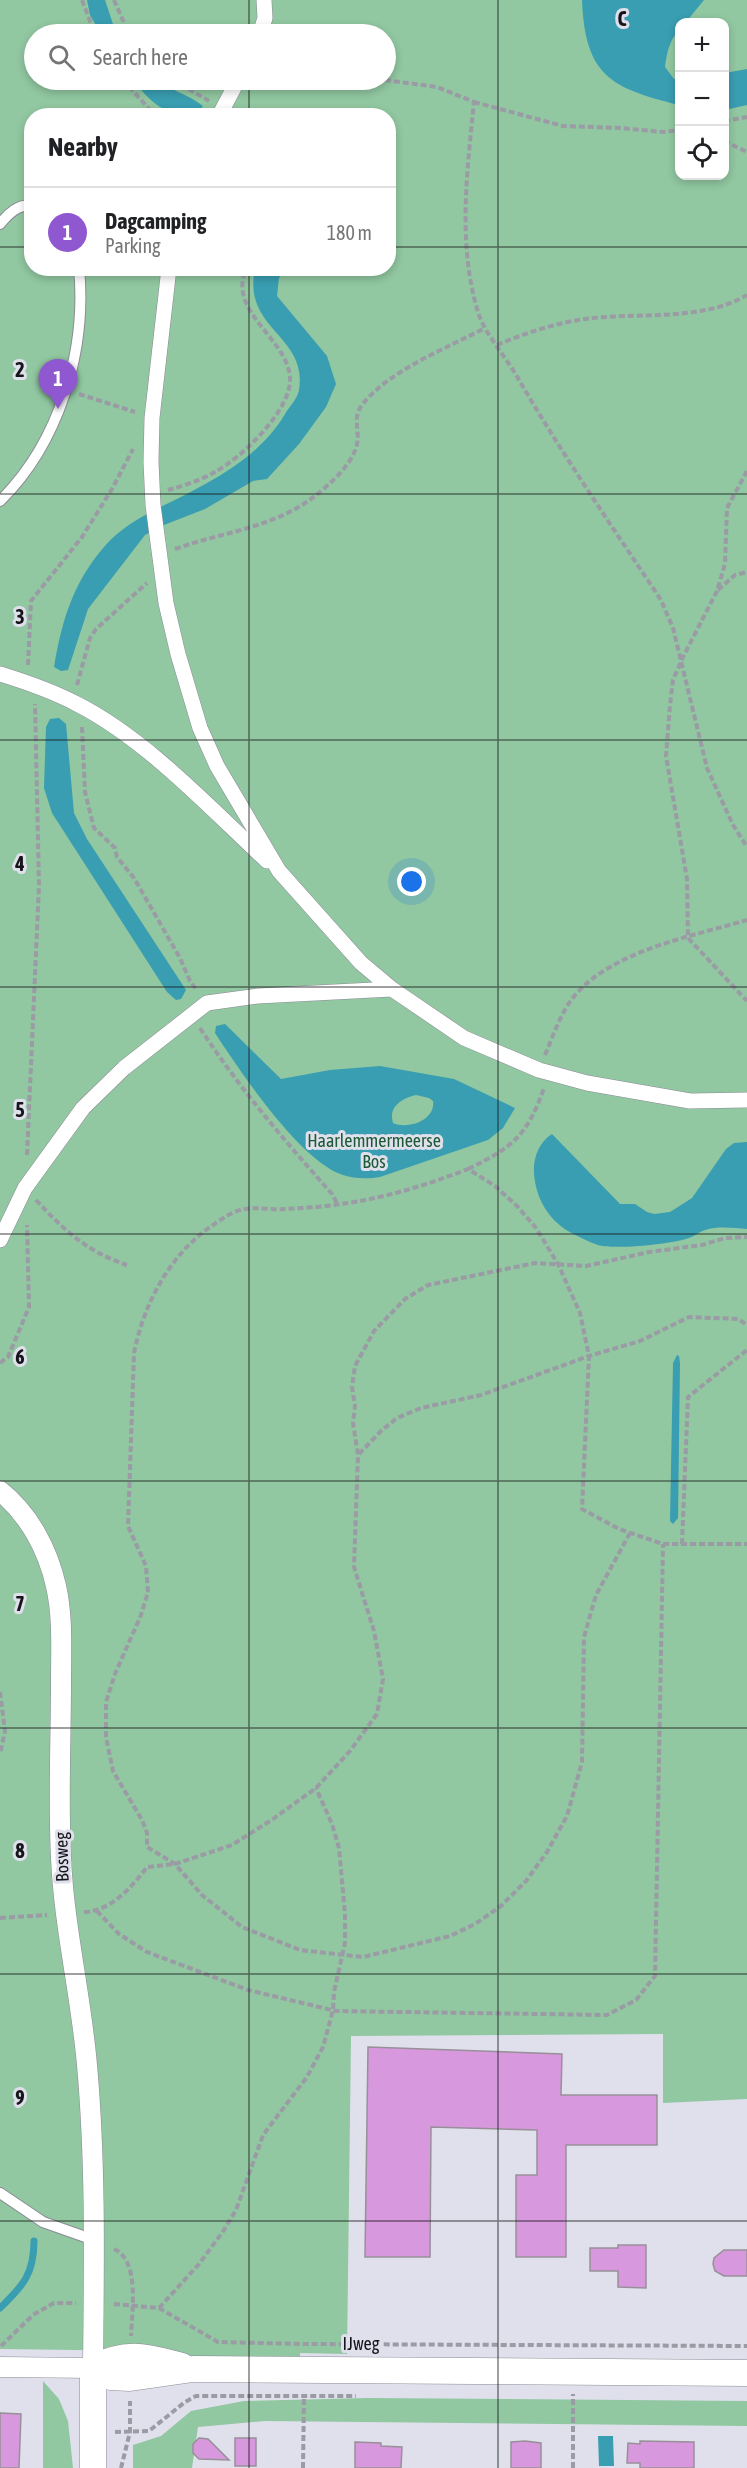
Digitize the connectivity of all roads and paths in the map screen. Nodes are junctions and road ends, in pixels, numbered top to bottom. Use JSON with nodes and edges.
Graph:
{"nodes":[{"id":1,"x":82,"y":0,"type":"edge"},
{"id":2,"x":114,"y":0,"type":"edge"},
{"id":3,"x":264,"y":0,"type":"edge"},
{"id":4,"x":91,"y":24,"type":"edge"},
{"id":5,"x":125,"y":24,"type":"edge"},
{"id":6,"x":263,"y":24,"type":"edge"},
{"id":7,"x":396,"y":81,"type":"edge"},
{"id":8,"x":132,"y":90,"type":"edge"},
{"id":9,"x":188,"y":90,"type":"edge"},
{"id":10,"x":233,"y":90,"type":"edge"},
{"id":11,"x":474,"y":102,"type":"junction"},
{"id":12,"x":149,"y":108,"type":"edge"},
{"id":13,"x":215,"y":108,"type":"edge"},
{"id":14,"x":223,"y":108,"type":"edge"},
{"id":15,"x":747,"y":117,"type":"edge"},
{"id":16,"x":729,"y":120,"type":"edge"},
{"id":17,"x":675,"y":131,"type":"edge"},
{"id":18,"x":729,"y":144,"type":"edge"},
{"id":19,"x":747,"y":153,"type":"edge"},
{"id":20,"x":24,"y":205,"type":"edge"},
{"id":21,"x":0,"y":224,"type":"edge"},
{"id":22,"x":80,"y":276,"type":"edge"},
{"id":23,"x":168,"y":276,"type":"edge"},
{"id":24,"x":245,"y":276,"type":"edge"},
{"id":25,"x":747,"y":295,"type":"edge"},
{"id":26,"x":484,"y":328,"type":"junction"},
{"id":27,"x":497,"y":345,"type":"junction"},
{"id":28,"x":66,"y":390,"type":"junction"},
{"id":29,"x":152,"y":420,"type":"junction"},
{"id":30,"x":747,"y":471,"type":"edge"},
{"id":31,"x":153,"y":499,"type":"junction"},
{"id":32,"x":0,"y":501,"type":"edge"},
{"id":33,"x":161,"y":561,"type":"junction"},
{"id":34,"x":747,"y":572,"type":"edge"},
{"id":35,"x":717,"y":591,"type":"junction"},
{"id":36,"x":682,"y":659,"type":"junction"},
{"id":37,"x":0,"y":674,"type":"edge"},
{"id":38,"x":30,"y":683,"type":"junction"},
{"id":39,"x":78,"y":704,"type":"junction"},
{"id":40,"x":747,"y":847,"type":"edge"},
{"id":41,"x":279,"y":871,"type":"junction"},
{"id":42,"x":747,"y":920,"type":"edge"},
{"id":43,"x":688,"y":938,"type":"junction"},
{"id":44,"x":392,"y":989,"type":"junction"},
{"id":45,"x":747,"y":1000,"type":"edge"},
{"id":46,"x":207,"y":1003,"type":"junction"},
{"id":47,"x":191,"y":1015,"type":"junction"},
{"id":48,"x":544,"y":1071,"type":"junction"},
{"id":49,"x":747,"y":1100,"type":"edge"},
{"id":50,"x":468,"y":1169,"type":"junction"},
{"id":51,"x":25,"y":1188,"type":"junction"},
{"id":52,"x":338,"y":1204,"type":"junction"},
{"id":53,"x":747,"y":1237,"type":"edge"},
{"id":54,"x":0,"y":1239,"type":"edge"},
{"id":55,"x":127,"y":1264,"type":"dead end"},
{"id":56,"x":558,"y":1264,"type":"junction"},
{"id":57,"x":747,"y":1325,"type":"edge"},
{"id":58,"x":747,"y":1350,"type":"edge"},
{"id":59,"x":589,"y":1356,"type":"junction"},
{"id":60,"x":0,"y":1363,"type":"edge"},
{"id":61,"x":358,"y":1455,"type":"junction"},
{"id":62,"x":0,"y":1491,"type":"edge"},
{"id":63,"x":630,"y":1533,"type":"junction"},
{"id":64,"x":663,"y":1544,"type":"junction"},
{"id":65,"x":682,"y":1544,"type":"junction"},
{"id":66,"x":747,"y":1544,"type":"edge"},
{"id":67,"x":0,"y":1692,"type":"edge"},
{"id":68,"x":0,"y":1754,"type":"edge"},
{"id":69,"x":316,"y":1788,"type":"junction"},
{"id":70,"x":176,"y":1864,"type":"junction"},
{"id":71,"x":97,"y":1911,"type":"junction"},
{"id":72,"x":66,"y":1912,"type":"junction"},
{"id":73,"x":0,"y":1918,"type":"edge"},
{"id":74,"x":343,"y":1955,"type":"junction"},
{"id":75,"x":333,"y":2010,"type":"junction"},
{"id":76,"x":0,"y":2193,"type":"edge"},
{"id":77,"x":94,"y":2240,"type":"junction"},
{"id":78,"x":94,"y":2304,"type":"junction"},
{"id":79,"x":132,"y":2305,"type":"junction"},
{"id":80,"x":159,"y":2308,"type":"junction"},
{"id":81,"x":747,"y":2346,"type":"edge"},
{"id":82,"x":0,"y":2347,"type":"edge"},
{"id":83,"x":303,"y":2356,"type":"junction"},
{"id":84,"x":0,"y":2367,"type":"edge"},
{"id":85,"x":93,"y":2368,"type":"junction"},
{"id":86,"x":575,"y":2371,"type":"junction"},
{"id":87,"x":747,"y":2373,"type":"edge"},
{"id":88,"x":304,"y":2396,"type":"junction"},
{"id":89,"x":362,"y":2396,"type":"dead end"},
{"id":90,"x":561,"y":2397,"type":"dead end"},
{"id":91,"x":573,"y":2397,"type":"junction"},
{"id":92,"x":585,"y":2397,"type":"dead end"},
{"id":93,"x":93,"y":2432,"type":"junction"},
{"id":94,"x":93,"y":2468,"type":"edge"},
{"id":95,"x":303,"y":2468,"type":"edge"},
{"id":96,"x":573,"y":2468,"type":"edge"}],
"edges":[{"from":1,"to":4,"type":"path"},
{"from":2,"to":5,"type":"path"},
{"from":3,"to":6,"type":"street"},
{"from":7,"to":11,"type":"path"},
{"from":8,"to":12,"type":"path"},
{"from":9,"to":13,"type":"path"},
{"from":10,"to":14,"type":"street"},
{"from":11,"to":17,"type":"path"},
{"from":11,"to":26,"type":"path"},
{"from":15,"to":16,"type":"path"},
{"from":18,"to":19,"type":"path"},
{"from":20,"to":21,"type":"lane"},
{"from":22,"to":28,"type":"lane"},
{"from":23,"to":29,"type":"street"},
{"from":24,"to":31,"type":"path"},
{"from":25,"to":27,"type":"path"},
{"from":26,"to":27,"type":"path"},
{"from":26,"to":33,"type":"path"},
{"from":27,"to":36,"type":"path"},
{"from":28,"to":29,"type":"path"},
{"from":28,"to":32,"type":"lane"},
{"from":29,"to":31,"type":"street"},
{"from":29,"to":38,"type":"path"},
{"from":30,"to":35,"type":"path"},
{"from":31,"to":33,"type":"street"},
{"from":33,"to":39,"type":"path"},
{"from":33,"to":41,"type":"street"},
{"from":34,"to":35,"type":"path"},
{"from":35,"to":36,"type":"path"},
{"from":36,"to":40,"type":"path"},
{"from":36,"to":43,"type":"path"},
{"from":37,"to":38,"type":"street"},
{"from":38,"to":39,"type":"street"},
{"from":38,"to":51,"type":"path"},
{"from":39,"to":41,"type":"street"},
{"from":39,"to":46,"type":"path"},
{"from":41,"to":44,"type":"street"},
{"from":42,"to":43,"type":"path"},
{"from":43,"to":45,"type":"path"},
{"from":43,"to":48,"type":"path"},
{"from":44,"to":46,"type":"street"},
{"from":44,"to":48,"type":"street"},
{"from":46,"to":47,"type":"street"},
{"from":47,"to":51,"type":"street"},
{"from":47,"to":52,"type":"path"},
{"from":48,"to":49,"type":"street"},
{"from":48,"to":50,"type":"path"},
{"from":50,"to":52,"type":"path"},
{"from":50,"to":56,"type":"path"},
{"from":51,"to":54,"type":"street"},
{"from":51,"to":55,"type":"path"},
{"from":51,"to":60,"type":"path"},
{"from":52,"to":70,"type":"path"},
{"from":53,"to":56,"type":"path"},
{"from":56,"to":59,"type":"path"},
{"from":56,"to":61,"type":"path"},
{"from":57,"to":59,"type":"path"},
{"from":58,"to":65,"type":"path"},
{"from":59,"to":61,"type":"path"},
{"from":59,"to":63,"type":"path"},
{"from":61,"to":69,"type":"path"},
{"from":62,"to":72,"type":"street","name":"Bosweg"},
{"from":63,"to":64,"type":"path"},
{"from":63,"to":74,"type":"path"},
{"from":64,"to":65,"type":"path"},
{"from":64,"to":75,"type":"path"},
{"from":65,"to":66,"type":"path"},
{"from":67,"to":68,"type":"path"},
{"from":69,"to":70,"type":"path"},
{"from":69,"to":74,"type":"path"},
{"from":70,"to":71,"type":"path"},
{"from":70,"to":74,"type":"path"},
{"from":71,"to":72,"type":"path"},
{"from":71,"to":75,"type":"path"},
{"from":72,"to":73,"type":"path"},
{"from":72,"to":77,"type":"street","name":"Bosweg"},
{"from":74,"to":75,"type":"path"},
{"from":75,"to":80,"type":"path"},
{"from":76,"to":77,"type":"lane"},
{"from":77,"to":78,"type":"street","name":"Bosweg"},
{"from":77,"to":79,"type":"path"},
{"from":78,"to":79,"type":"path","name":"IJweg"},
{"from":78,"to":82,"type":"path","name":"IJweg"},
{"from":78,"to":85,"type":"street","name":"Bosweg"},
{"from":79,"to":80,"type":"path","name":"IJweg"},
{"from":80,"to":83,"type":"path","name":"IJweg"},
{"from":81,"to":83,"type":"path","name":"IJweg"},
{"from":83,"to":85,"type":"street","name":"IJweg"},
{"from":83,"to":86,"type":"street","name":"IJweg"},
{"from":83,"to":88,"type":"path"},
{"from":84,"to":85,"type":"street","name":"IJweg"},
{"from":85,"to":93,"type":"street"},
{"from":86,"to":87,"type":"street","name":"IJweg"},
{"from":86,"to":91,"type":"path"},
{"from":88,"to":89,"type":"path"},
{"from":88,"to":93,"type":"path"},
{"from":88,"to":95,"type":"path"},
{"from":90,"to":91,"type":"path"},
{"from":91,"to":92,"type":"path"},
{"from":91,"to":96,"type":"path"},
{"from":93,"to":94,"type":"street"}]}
